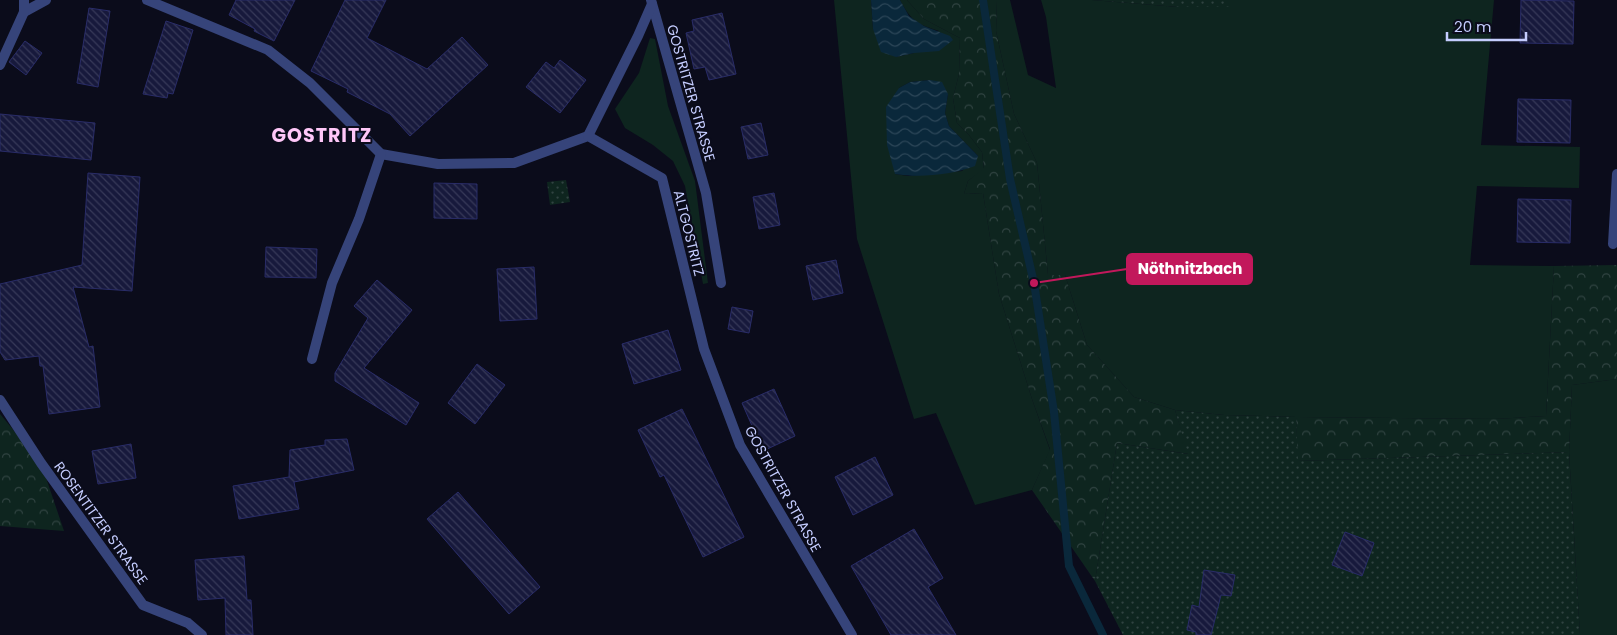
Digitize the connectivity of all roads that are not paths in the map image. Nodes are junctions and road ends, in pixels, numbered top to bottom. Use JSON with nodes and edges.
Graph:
{"nodes":[{"id":1,"x":24,"y":0,"type":"edge"},
{"id":2,"x":46,"y":0,"type":"edge"},
{"id":3,"x":147,"y":0,"type":"edge"},
{"id":4,"x":652,"y":2,"type":"edge"},
{"id":5,"x":24,"y":12,"type":"junction"},
{"id":6,"x":0,"y":65,"type":"edge"},
{"id":7,"x":588,"y":136,"type":"junction"},
{"id":8,"x":381,"y":154,"type":"junction"},
{"id":9,"x":1617,"y":174,"type":"edge"},
{"id":10,"x":1613,"y":244,"type":"dead end"},
{"id":11,"x":721,"y":283,"type":"dead end"},
{"id":12,"x":704,"y":349,"type":"joint"},
{"id":13,"x":312,"y":359,"type":"dead end"},
{"id":14,"x":0,"y":400,"type":"edge"},
{"id":15,"x":202,"y":635,"type":"edge"},
{"id":16,"x":852,"y":635,"type":"edge"}],
"edges":[{"from":1,"to":5,"type":"street"},
{"from":2,"to":5,"type":"street"},
{"from":3,"to":8,"type":"street"},
{"from":4,"to":7,"type":"street"},
{"from":4,"to":11,"type":"street","name":"GOSTRITZER STRASSE"},
{"from":5,"to":6,"type":"street"},
{"from":7,"to":8,"type":"street"},
{"from":7,"to":12,"type":"street","name":"ALTGOSTRITZ"},
{"from":8,"to":13,"type":"street"},
{"from":9,"to":10,"type":"street"},
{"from":12,"to":16,"type":"street","name":"GOSTRITZER STRASSE"},
{"from":14,"to":15,"type":"street","name":"ROSENTITZER STRASSE"}]}
